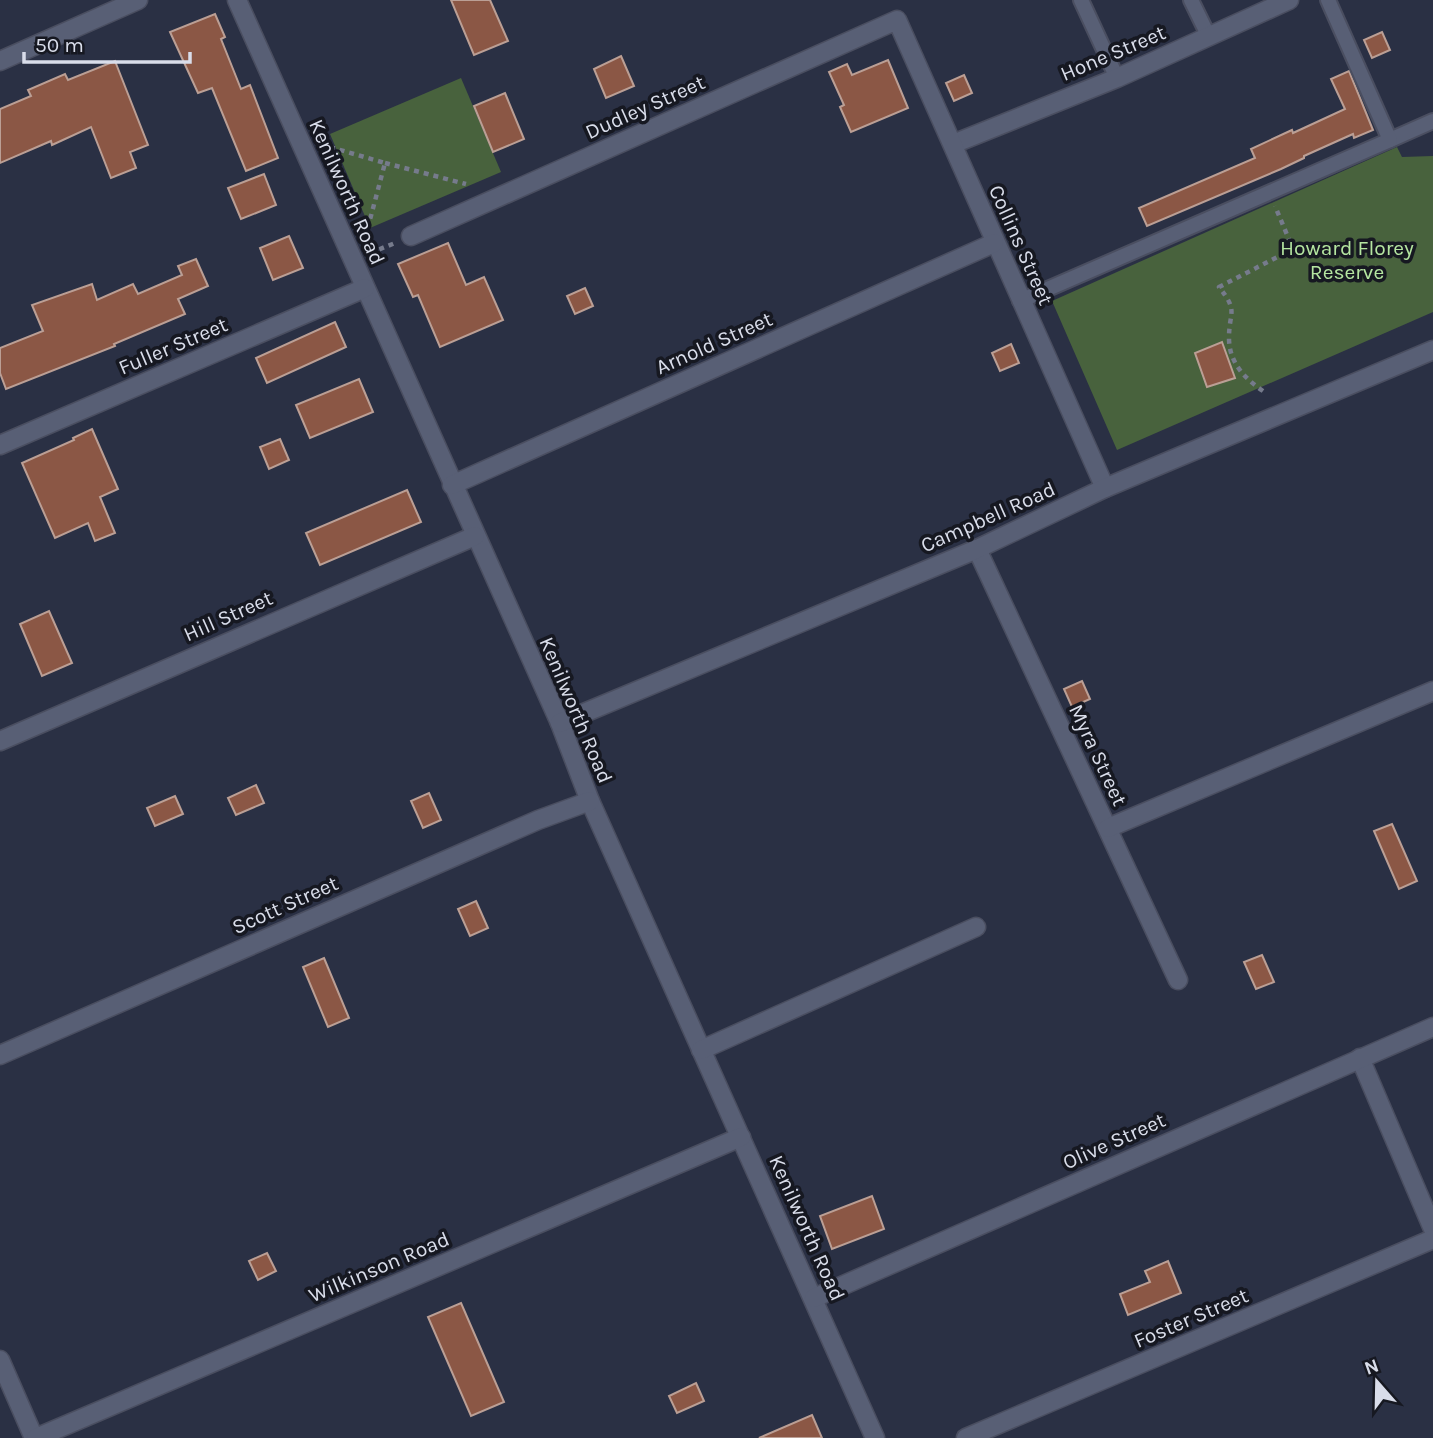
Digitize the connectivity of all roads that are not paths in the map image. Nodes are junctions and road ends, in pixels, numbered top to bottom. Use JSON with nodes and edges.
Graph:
{"nodes":[{"id":1,"x":138,"y":0,"type":"edge"},
{"id":2,"x":237,"y":0,"type":"edge"},
{"id":3,"x":1081,"y":0,"type":"edge"},
{"id":4,"x":1191,"y":0,"type":"edge"},
{"id":5,"x":1289,"y":0,"type":"edge"},
{"id":6,"x":1328,"y":0,"type":"edge"},
{"id":7,"x":897,"y":20,"type":"joint"},
{"id":8,"x":1209,"y":37,"type":"junction"},
{"id":9,"x":0,"y":61,"type":"edge"},
{"id":10,"x":1117,"y":78,"type":"junction"},
{"id":11,"x":1433,"y":121,"type":"edge"},
{"id":12,"x":1390,"y":140,"type":"junction"},
{"id":13,"x":953,"y":144,"type":"junction"},
{"id":14,"x":411,"y":236,"type":"road end"},
{"id":15,"x":994,"y":243,"type":"junction"},
{"id":16,"x":365,"y":288,"type":"junction"},
{"id":17,"x":1020,"y":300,"type":"junction"},
{"id":18,"x":1433,"y":349,"type":"edge"},
{"id":19,"x":0,"y":445,"type":"edge"},
{"id":20,"x":452,"y":485,"type":"junction"},
{"id":21,"x":1105,"y":488,"type":"junction"},
{"id":22,"x":475,"y":536,"type":"junction"},
{"id":23,"x":977,"y":549,"type":"junction"},
{"id":24,"x":1433,"y":691,"type":"edge"},
{"id":25,"x":560,"y":723,"type":"junction"},
{"id":26,"x":0,"y":741,"type":"edge"},
{"id":27,"x":590,"y":801,"type":"junction"},
{"id":28,"x":1108,"y":828,"type":"junction"},
{"id":29,"x":976,"y":927,"type":"dead end"},
{"id":30,"x":1178,"y":980,"type":"dead end"},
{"id":31,"x":1433,"y":1027,"type":"edge"},
{"id":32,"x":701,"y":1050,"type":"junction"},
{"id":33,"x":0,"y":1055,"type":"edge"},
{"id":34,"x":1360,"y":1058,"type":"junction"},
{"id":35,"x":741,"y":1137,"type":"junction"},
{"id":36,"x":1433,"y":1230,"type":"edge"},
{"id":37,"x":1433,"y":1239,"type":"edge"},
{"id":38,"x":814,"y":1298,"type":"junction"},
{"id":39,"x":0,"y":1360,"type":"edge"},
{"id":40,"x":35,"y":1438,"type":"edge"},
{"id":41,"x":875,"y":1438,"type":"edge"},
{"id":42,"x":966,"y":1438,"type":"edge"}],
"edges":[{"from":1,"to":9,"type":"street"},
{"from":2,"to":16,"type":"street","name":"Kenilworth Road"},
{"from":3,"to":10,"type":"lane"},
{"from":4,"to":8,"type":"lane"},
{"from":5,"to":8,"type":"street","name":"Hone Street"},
{"from":6,"to":12,"type":"lane"},
{"from":7,"to":13,"type":"street","name":"Collins Street"},
{"from":7,"to":14,"type":"street","name":"Dudley Street"},
{"from":8,"to":10,"type":"street","name":"Hone Street"},
{"from":10,"to":13,"type":"street","name":"Hone Street"},
{"from":11,"to":12,"type":"lane"},
{"from":12,"to":17,"type":"lane"},
{"from":13,"to":15,"type":"street","name":"Collins Street"},
{"from":15,"to":17,"type":"street","name":"Collins Street"},
{"from":15,"to":20,"type":"street","name":"Arnold Street"},
{"from":16,"to":19,"type":"street","name":"Fuller Street"},
{"from":16,"to":20,"type":"street","name":"Kenilworth Road"},
{"from":17,"to":21,"type":"street","name":"Collins Street"},
{"from":18,"to":21,"type":"street","name":"Campbell Road"},
{"from":20,"to":22,"type":"street","name":"Kenilworth Road"},
{"from":21,"to":23,"type":"street","name":"Campbell Road"},
{"from":22,"to":25,"type":"street","name":"Kenilworth Road"},
{"from":22,"to":26,"type":"street","name":"Hill Street"},
{"from":23,"to":25,"type":"street","name":"Campbell Road"},
{"from":23,"to":28,"type":"street","name":"Myra Street"},
{"from":24,"to":28,"type":"street"},
{"from":25,"to":27,"type":"street","name":"Kenilworth Road"},
{"from":27,"to":32,"type":"street","name":"Kenilworth Road"},
{"from":27,"to":33,"type":"street","name":"Scott Street"},
{"from":28,"to":30,"type":"street","name":"Myra Street"},
{"from":29,"to":32,"type":"street"},
{"from":31,"to":34,"type":"street","name":"Olive Street"},
{"from":32,"to":35,"type":"street","name":"Kenilworth Road"},
{"from":34,"to":36,"type":"street"},
{"from":34,"to":38,"type":"street","name":"Olive Street"},
{"from":35,"to":38,"type":"street","name":"Kenilworth Road"},
{"from":35,"to":40,"type":"street","name":"Wilkinson Road"},
{"from":37,"to":42,"type":"street","name":"Foster Street"},
{"from":38,"to":41,"type":"street","name":"Kenilworth Road"},
{"from":39,"to":40,"type":"street"}]}
